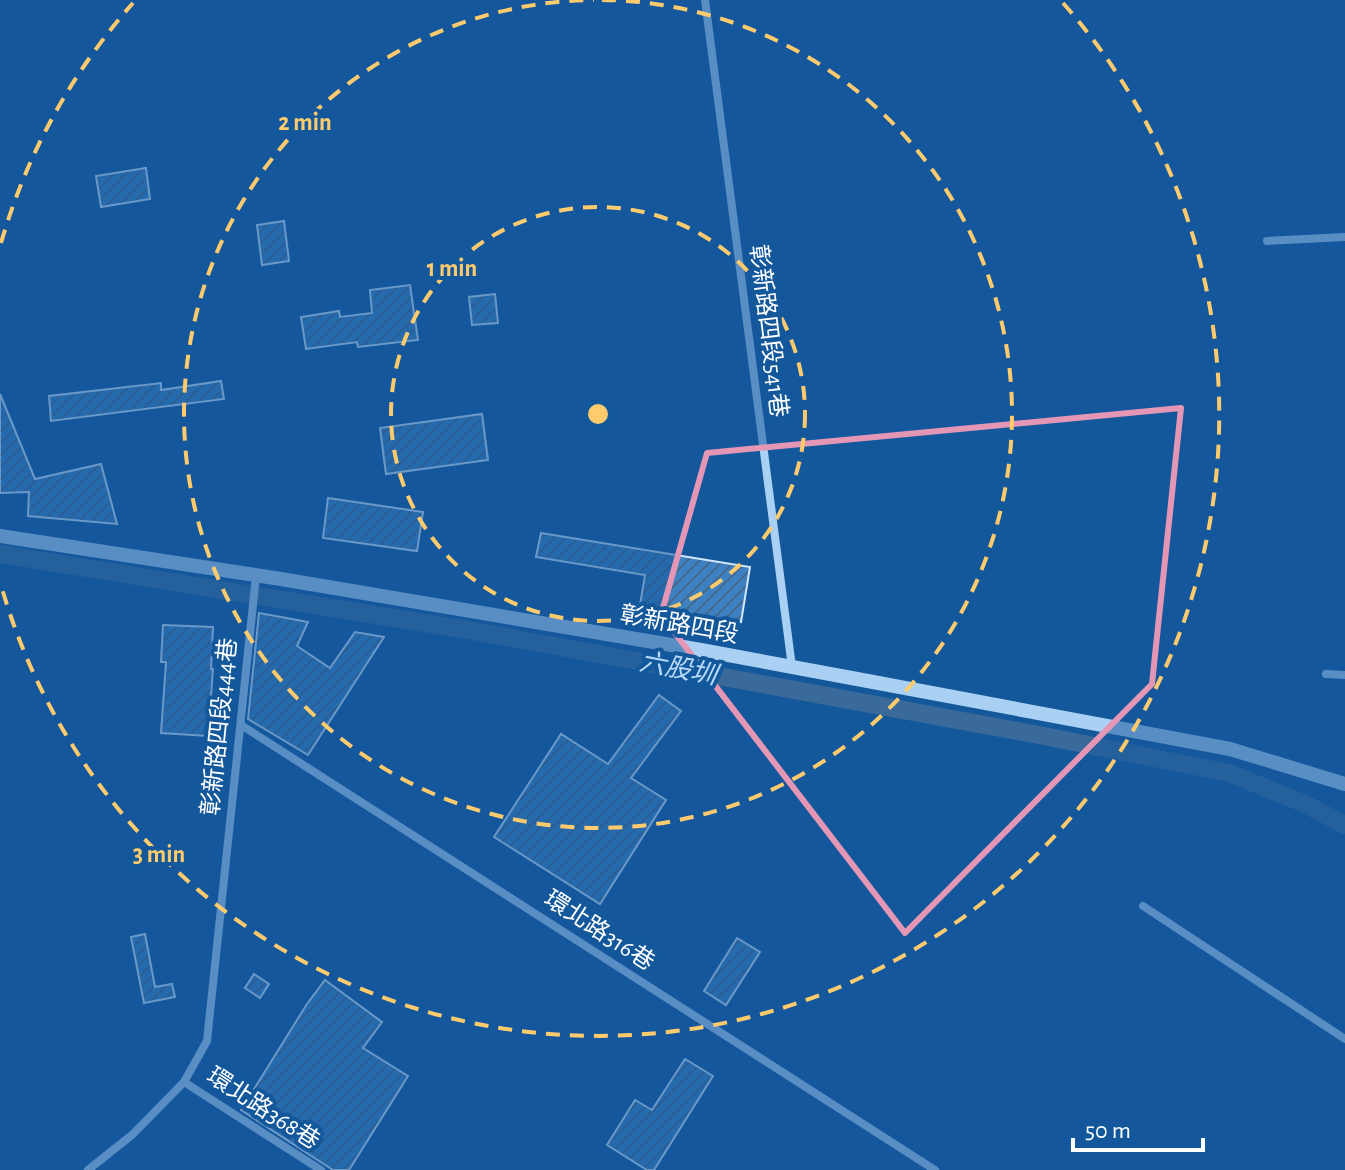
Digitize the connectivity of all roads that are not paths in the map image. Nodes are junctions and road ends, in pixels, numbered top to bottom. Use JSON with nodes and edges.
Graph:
{"nodes":[{"id":1,"x":705,"y":0,"type":"edge"},
{"id":2,"x":1345,"y":237,"type":"edge"},
{"id":3,"x":1267,"y":241,"type":"dead end"},
{"id":4,"x":0,"y":536,"type":"edge"},
{"id":5,"x":256,"y":576,"type":"junction"},
{"id":6,"x":792,"y":667,"type":"junction"},
{"id":7,"x":1326,"y":674,"type":"dead end"},
{"id":8,"x":1345,"y":675,"type":"edge"},
{"id":9,"x":241,"y":725,"type":"junction"},
{"id":10,"x":1345,"y":784,"type":"edge"},
{"id":11,"x":1143,"y":906,"type":"dead end"},
{"id":12,"x":1345,"y":1039,"type":"edge"},
{"id":13,"x":184,"y":1082,"type":"junction"},
{"id":14,"x":88,"y":1170,"type":"edge"},
{"id":15,"x":321,"y":1170,"type":"edge"},
{"id":16,"x":935,"y":1170,"type":"edge"}],
"edges":[{"from":1,"to":6,"type":"street","name":"彰新路四段541巷"},
{"from":2,"to":3,"type":"street"},
{"from":4,"to":5,"type":"street","name":"彰新路四段"},
{"from":5,"to":6,"type":"street","name":"彰新路四段"},
{"from":5,"to":9,"type":"street","name":"彰新路四段444巷"},
{"from":6,"to":10,"type":"street","name":"彰新路四段"},
{"from":7,"to":8,"type":"street"},
{"from":9,"to":13,"type":"street","name":"彰新路四段444巷"},
{"from":9,"to":16,"type":"street","name":"環北路316巷"},
{"from":11,"to":12,"type":"street"},
{"from":13,"to":14,"type":"street","name":"彰新路四段444巷"},
{"from":13,"to":15,"type":"street","name":"環北路368巷"}]}
